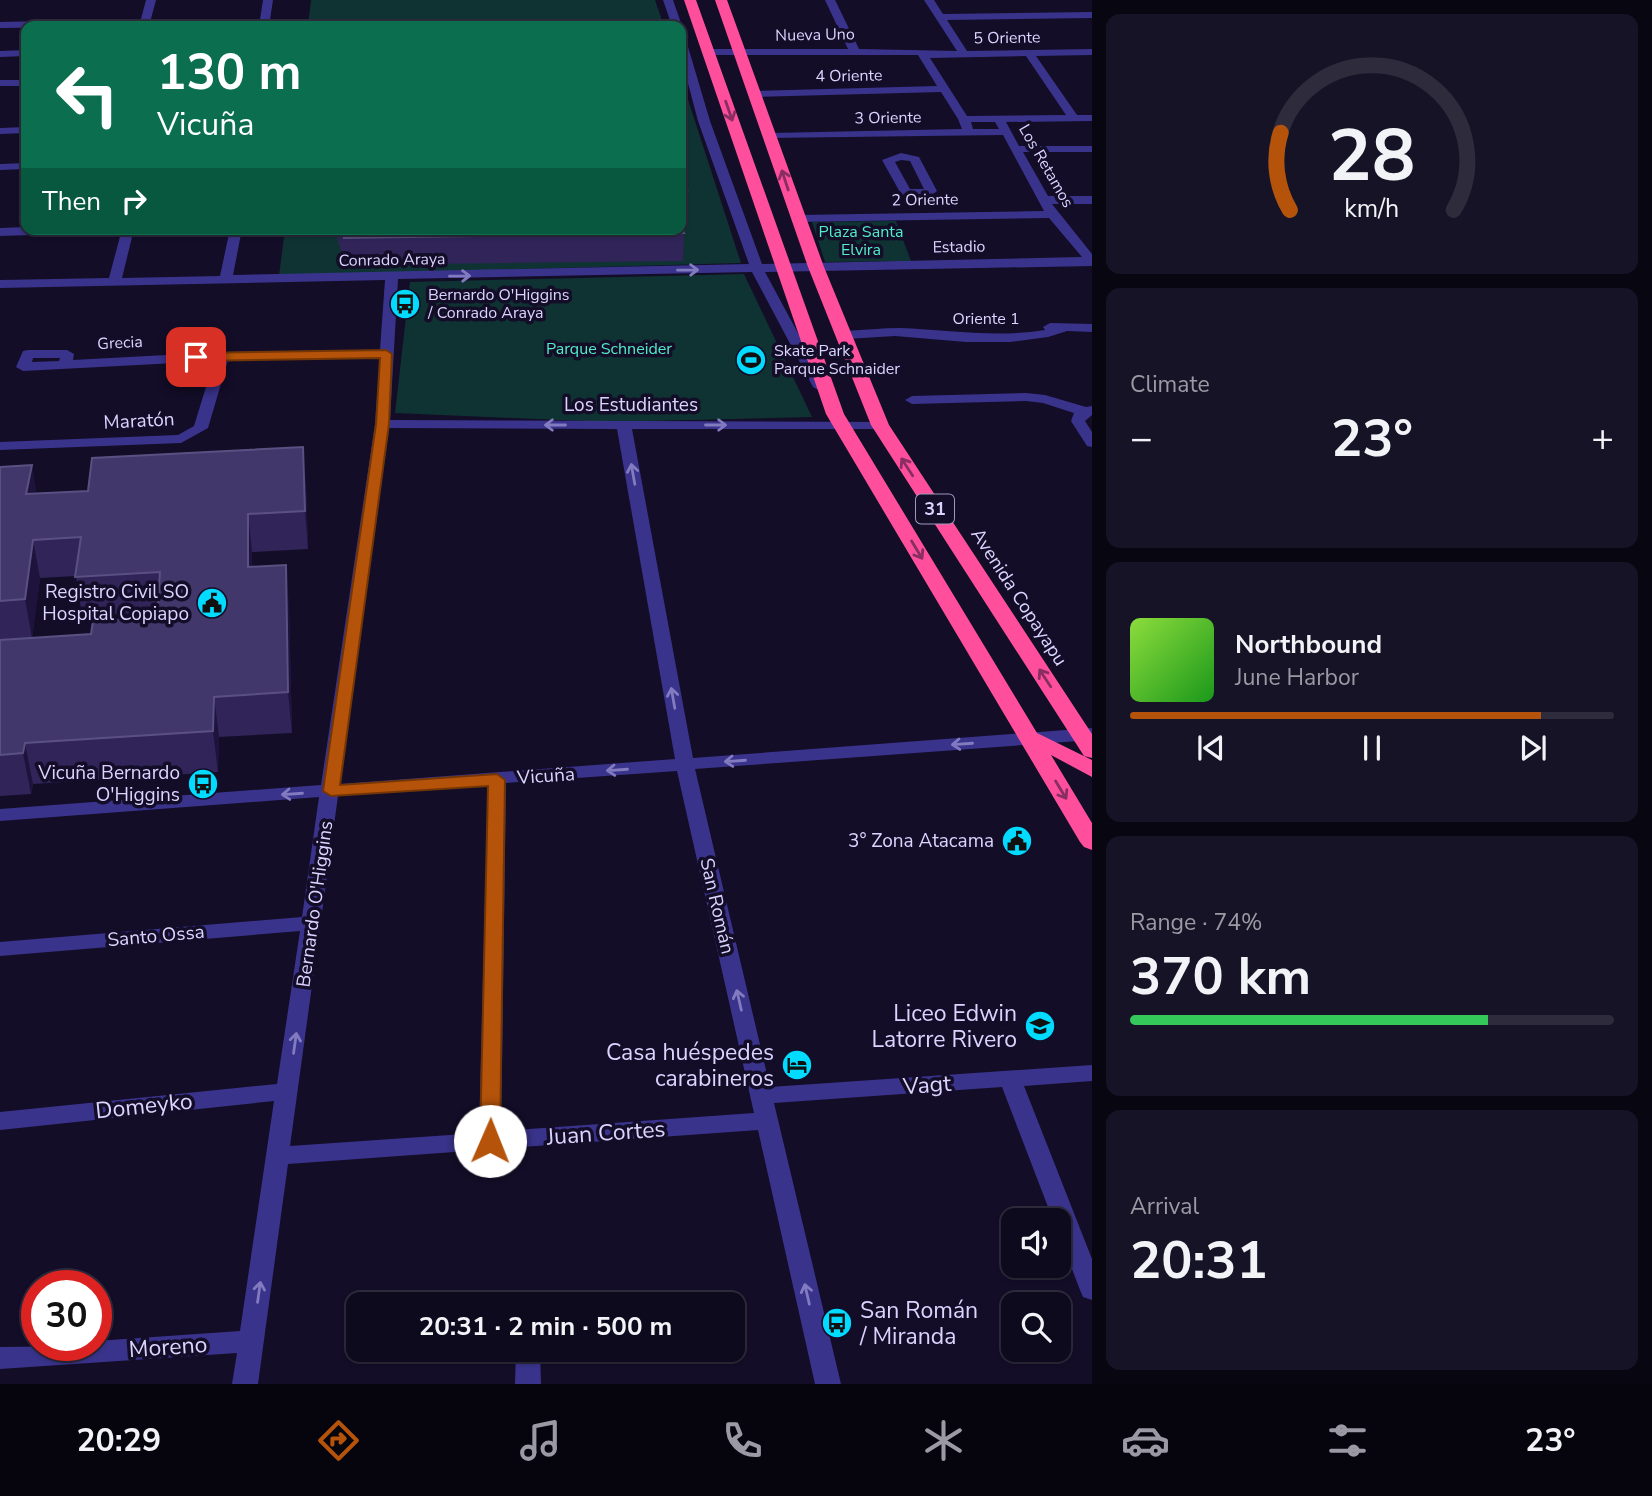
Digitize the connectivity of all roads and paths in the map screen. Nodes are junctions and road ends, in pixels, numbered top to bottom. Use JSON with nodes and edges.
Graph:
{"nodes":[{"id":1,"x":151,"y":0,"type":"edge"},
{"id":2,"x":268,"y":0,"type":"edge"},
{"id":3,"x":668,"y":0,"type":"edge"},
{"id":4,"x":690,"y":0,"type":"edge"},
{"id":5,"x":721,"y":0,"type":"edge"},
{"id":6,"x":830,"y":0,"type":"edge"},
{"id":7,"x":929,"y":0,"type":"edge"},
{"id":8,"x":1092,"y":15,"type":"edge"},
{"id":9,"x":940,"y":17,"type":"junction"},
{"id":10,"x":145,"y":21,"type":"edge"},
{"id":11,"x":265,"y":21,"type":"edge"},
{"id":12,"x":675,"y":21,"type":"edge"},
{"id":13,"x":0,"y":25,"type":"edge"},
{"id":14,"x":21,"y":25,"type":"edge"},
{"id":15,"x":854,"y":50,"type":"junction"},
{"id":16,"x":741,"y":52,"type":"junction"},
{"id":17,"x":1092,"y":52,"type":"edge"},
{"id":18,"x":21,"y":53,"type":"edge"},
{"id":19,"x":1029,"y":53,"type":"junction"},
{"id":20,"x":0,"y":54,"type":"edge"},
{"id":21,"x":922,"y":54,"type":"junction"},
{"id":22,"x":964,"y":54,"type":"junction"},
{"id":23,"x":710,"y":55,"type":"junction"},
{"id":24,"x":686,"y":56,"type":"edge"},
{"id":25,"x":0,"y":83,"type":"edge"},
{"id":26,"x":21,"y":83,"type":"edge"},
{"id":27,"x":944,"y":89,"type":"junction"},
{"id":28,"x":755,"y":94,"type":"junction"},
{"id":29,"x":698,"y":95,"type":"junction"},
{"id":30,"x":1092,"y":118,"type":"edge"},
{"id":31,"x":964,"y":119,"type":"junction"},
{"id":32,"x":999,"y":119,"type":"junction"},
{"id":33,"x":1074,"y":119,"type":"junction"},
{"id":34,"x":21,"y":130,"type":"edge"},
{"id":35,"x":0,"y":131,"type":"edge"},
{"id":36,"x":968,"y":132,"type":"junction"},
{"id":37,"x":1006,"y":132,"type":"junction"},
{"id":38,"x":889,"y":133,"type":"junction"},
{"id":39,"x":771,"y":136,"type":"junction"},
{"id":40,"x":1014,"y":149,"type":"junction"},
{"id":41,"x":1092,"y":149,"type":"edge"},
{"id":42,"x":901,"y":156,"type":"junction"},
{"id":43,"x":21,"y":166,"type":"edge"},
{"id":44,"x":0,"y":167,"type":"edge"},
{"id":45,"x":920,"y":195,"type":"junction"},
{"id":46,"x":1044,"y":200,"type":"junction"},
{"id":47,"x":1092,"y":200,"type":"edge"},
{"id":48,"x":1052,"y":215,"type":"junction"},
{"id":49,"x":929,"y":216,"type":"junction"},
{"id":50,"x":798,"y":219,"type":"junction"},
{"id":51,"x":21,"y":231,"type":"edge"},
{"id":52,"x":0,"y":232,"type":"edge"},
{"id":53,"x":126,"y":235,"type":"edge"},
{"id":54,"x":235,"y":235,"type":"edge"},
{"id":55,"x":1092,"y":261,"type":"edge"},
{"id":56,"x":816,"y":267,"type":"junction"},
{"id":57,"x":784,"y":268,"type":"junction"},
{"id":58,"x":757,"y":269,"type":"junction"},
{"id":59,"x":392,"y":278,"type":"junction"},
{"id":60,"x":225,"y":281,"type":"junction"},
{"id":61,"x":114,"y":283,"type":"junction"},
{"id":62,"x":0,"y":285,"type":"edge"},
{"id":63,"x":1092,"y":328,"type":"edge"},
{"id":64,"x":846,"y":335,"type":"junction"},
{"id":65,"x":386,"y":354,"type":"junction"},
{"id":66,"x":222,"y":356,"type":"junction"},
{"id":67,"x":66,"y":363,"type":"dead end"},
{"id":68,"x":912,"y":400,"type":"dead end"},
{"id":69,"x":1086,"y":415,"type":"edge"},
{"id":70,"x":838,"y":420,"type":"junction"},
{"id":71,"x":382,"y":424,"type":"junction"},
{"id":72,"x":624,"y":425,"type":"junction"},
{"id":73,"x":880,"y":425,"type":"junction"},
{"id":74,"x":1092,"y":443,"type":"edge"},
{"id":75,"x":0,"y":446,"type":"edge"},
{"id":76,"x":1030,"y":738,"type":"junction"},
{"id":77,"x":1089,"y":740,"type":"edge"},
{"id":78,"x":685,"y":765,"type":"junction"},
{"id":79,"x":1092,"y":770,"type":"edge"},
{"id":80,"x":497,"y":780,"type":"junction"},
{"id":81,"x":331,"y":791,"type":"junction"},
{"id":82,"x":0,"y":815,"type":"edge"},
{"id":83,"x":1092,"y":842,"type":"edge"},
{"id":84,"x":312,"y":923,"type":"junction"},
{"id":85,"x":0,"y":950,"type":"edge"},
{"id":86,"x":1092,"y":1073,"type":"edge"},
{"id":87,"x":1010,"y":1079,"type":"junction"},
{"id":88,"x":288,"y":1091,"type":"junction"},
{"id":89,"x":761,"y":1096,"type":"junction"},
{"id":90,"x":0,"y":1121,"type":"edge"},
{"id":91,"x":767,"y":1121,"type":"junction"},
{"id":92,"x":490,"y":1141,"type":"junction"},
{"id":93,"x":278,"y":1156,"type":"junction"},
{"id":94,"x":1092,"y":1290,"type":"edge"},
{"id":95,"x":252,"y":1341,"type":"junction"},
{"id":96,"x":0,"y":1358,"type":"edge"},
{"id":97,"x":528,"y":1362,"type":"edge"},
{"id":98,"x":245,"y":1384,"type":"edge"},
{"id":99,"x":528,"y":1384,"type":"edge"},
{"id":100,"x":828,"y":1384,"type":"edge"}],
"edges":[{"from":1,"to":10,"type":"street"},
{"from":2,"to":11,"type":"street"},
{"from":3,"to":12,"type":"street"},
{"from":4,"to":23,"type":"highway","number":"31"},
{"from":5,"to":16,"type":"highway","name":"Avenida Copayapu","number":"31"},
{"from":6,"to":15,"type":"street"},
{"from":7,"to":9,"type":"street"},
{"from":8,"to":9,"type":"street"},
{"from":9,"to":22,"type":"street"},
{"from":13,"to":14,"type":"street"},
{"from":15,"to":16,"type":"street","name":"Nueva Uno"},
{"from":15,"to":21,"type":"street","name":"Nueva Uno"},
{"from":16,"to":23,"type":"street","name":"Nueva Uno"},
{"from":16,"to":28,"type":"highway","name":"Avenida Copayapu","number":"31"},
{"from":17,"to":19,"type":"street","name":"5 Oriente"},
{"from":18,"to":20,"type":"street"},
{"from":19,"to":22,"type":"street","name":"5 Oriente"},
{"from":19,"to":33,"type":"street"},
{"from":21,"to":22,"type":"street","name":"5 Oriente"},
{"from":21,"to":27,"type":"street"},
{"from":23,"to":29,"type":"street"},
{"from":23,"to":57,"type":"highway","number":"31","one_way":true},
{"from":24,"to":29,"type":"street"},
{"from":25,"to":26,"type":"street"},
{"from":27,"to":28,"type":"street","name":"4 Oriente"},
{"from":27,"to":31,"type":"street"},
{"from":28,"to":39,"type":"highway","name":"Avenida Copayapu","number":"31"},
{"from":29,"to":58,"type":"street"},
{"from":30,"to":33,"type":"street"},
{"from":31,"to":32,"type":"street"},
{"from":31,"to":36,"type":"street"},
{"from":32,"to":33,"type":"street"},
{"from":32,"to":37,"type":"street","name":"Los Retamos"},
{"from":34,"to":35,"type":"street"},
{"from":36,"to":37,"type":"street","name":"3 Oriente"},
{"from":36,"to":38,"type":"street","name":"3 Oriente"},
{"from":37,"to":40,"type":"street","name":"Los Retamos"},
{"from":38,"to":39,"type":"street","name":"3 Oriente"},
{"from":38,"to":42,"type":"street"},
{"from":50,"to":39,"type":"highway","name":"Avenida Copayapu","number":"31","one_way":true},
{"from":40,"to":41,"type":"street"},
{"from":40,"to":46,"type":"street","name":"Los Retamos"},
{"from":42,"to":45,"type":"street"},
{"from":42,"to":45,"type":"street"},
{"from":43,"to":44,"type":"street"},
{"from":45,"to":49,"type":"street"},
{"from":46,"to":47,"type":"street"},
{"from":46,"to":48,"type":"street","name":"Los Retamos"},
{"from":48,"to":49,"type":"street","name":"2 Oriente"},
{"from":48,"to":55,"type":"street","name":"Los Retamos"},
{"from":49,"to":50,"type":"street","name":"2 Oriente"},
{"from":50,"to":56,"type":"highway","name":"Avenida Copayapu","number":"31"},
{"from":51,"to":52,"type":"street"},
{"from":53,"to":61,"type":"street"},
{"from":54,"to":60,"type":"street"},
{"from":55,"to":56,"type":"street","name":"Estadio"},
{"from":56,"to":57,"type":"street","name":"Estadio"},
{"from":56,"to":64,"type":"highway","name":"Avenida Copayapu","number":"31"},
{"from":57,"to":58,"type":"street","name":"Conrado Araya"},
{"from":57,"to":70,"type":"highway","number":"31"},
{"from":59,"to":58,"type":"street","name":"Conrado Araya","one_way":true},
{"from":58,"to":70,"type":"street"},
{"from":59,"to":60,"type":"street","name":"Conrado Araya"},
{"from":59,"to":65,"type":"street","name":"Bernardo O'Higgins"},
{"from":60,"to":61,"type":"street","name":"Conrado Araya"},
{"from":61,"to":62,"type":"street","name":"Conrado Araya"},
{"from":63,"to":64,"type":"street","name":"Oriente 1"},
{"from":64,"to":73,"type":"highway","name":"Avenida Copayapu","number":"31"},
{"from":65,"to":66,"type":"street","name":"Grecia"},
{"from":65,"to":71,"type":"street","name":"Bernardo O'Higgins"},
{"from":66,"to":67,"type":"street","name":"Grecia"},
{"from":66,"to":75,"type":"street","name":"Maratón"},
{"from":68,"to":69,"type":"street"},
{"from":69,"to":74,"type":"street"},
{"from":72,"to":70,"type":"street","name":"Los Estudiantes","one_way":true},
{"from":70,"to":73,"type":"street","name":"Los Estudiantes"},
{"from":70,"to":76,"type":"highway","number":"31","one_way":true},
{"from":72,"to":71,"type":"street","name":"Los Estudiantes","one_way":true},
{"from":71,"to":81,"type":"street","name":"Bernardo O'Higgins"},
{"from":78,"to":72,"type":"street","name":"San Román","one_way":true},
{"from":77,"to":73,"type":"highway","name":"Avenida Copayapu","number":"31","one_way":true},
{"from":76,"to":77,"type":"street","name":"Vicuña"},
{"from":76,"to":78,"type":"street","name":"Vicuña","one_way":true},
{"from":76,"to":79,"type":"highway"},
{"from":76,"to":83,"type":"highway","number":"31","one_way":true},
{"from":78,"to":80,"type":"street","name":"Vicuña","one_way":true},
{"from":89,"to":78,"type":"street","name":"San Román","one_way":true},
{"from":80,"to":81,"type":"street","name":"Vicuña"},
{"from":80,"to":92,"type":"street"},
{"from":81,"to":82,"type":"street","name":"Vicuña","one_way":true},
{"from":81,"to":84,"type":"street","name":"Bernardo O'Higgins"},
{"from":84,"to":85,"type":"street","name":"Santo Ossa"},
{"from":88,"to":84,"type":"street","name":"Bernardo O'Higgins","one_way":true},
{"from":86,"to":87,"type":"street","name":"Vagt"},
{"from":87,"to":89,"type":"street","name":"Vagt"},
{"from":87,"to":94,"type":"street"},
{"from":88,"to":90,"type":"street","name":"Domeyko"},
{"from":88,"to":93,"type":"street","name":"Bernardo O'Higgins"},
{"from":89,"to":91,"type":"street","name":"San Román"},
{"from":91,"to":92,"type":"street","name":"Juan Cortes"},
{"from":100,"to":91,"type":"street","name":"San Román","one_way":true},
{"from":92,"to":93,"type":"street","name":"Juan Cortes"},
{"from":95,"to":93,"type":"street","name":"Bernardo O'Higgins","one_way":true},
{"from":95,"to":96,"type":"street","name":"Moreno"},
{"from":95,"to":98,"type":"street","name":"Bernardo O'Higgins"},
{"from":97,"to":99,"type":"street"}]}
